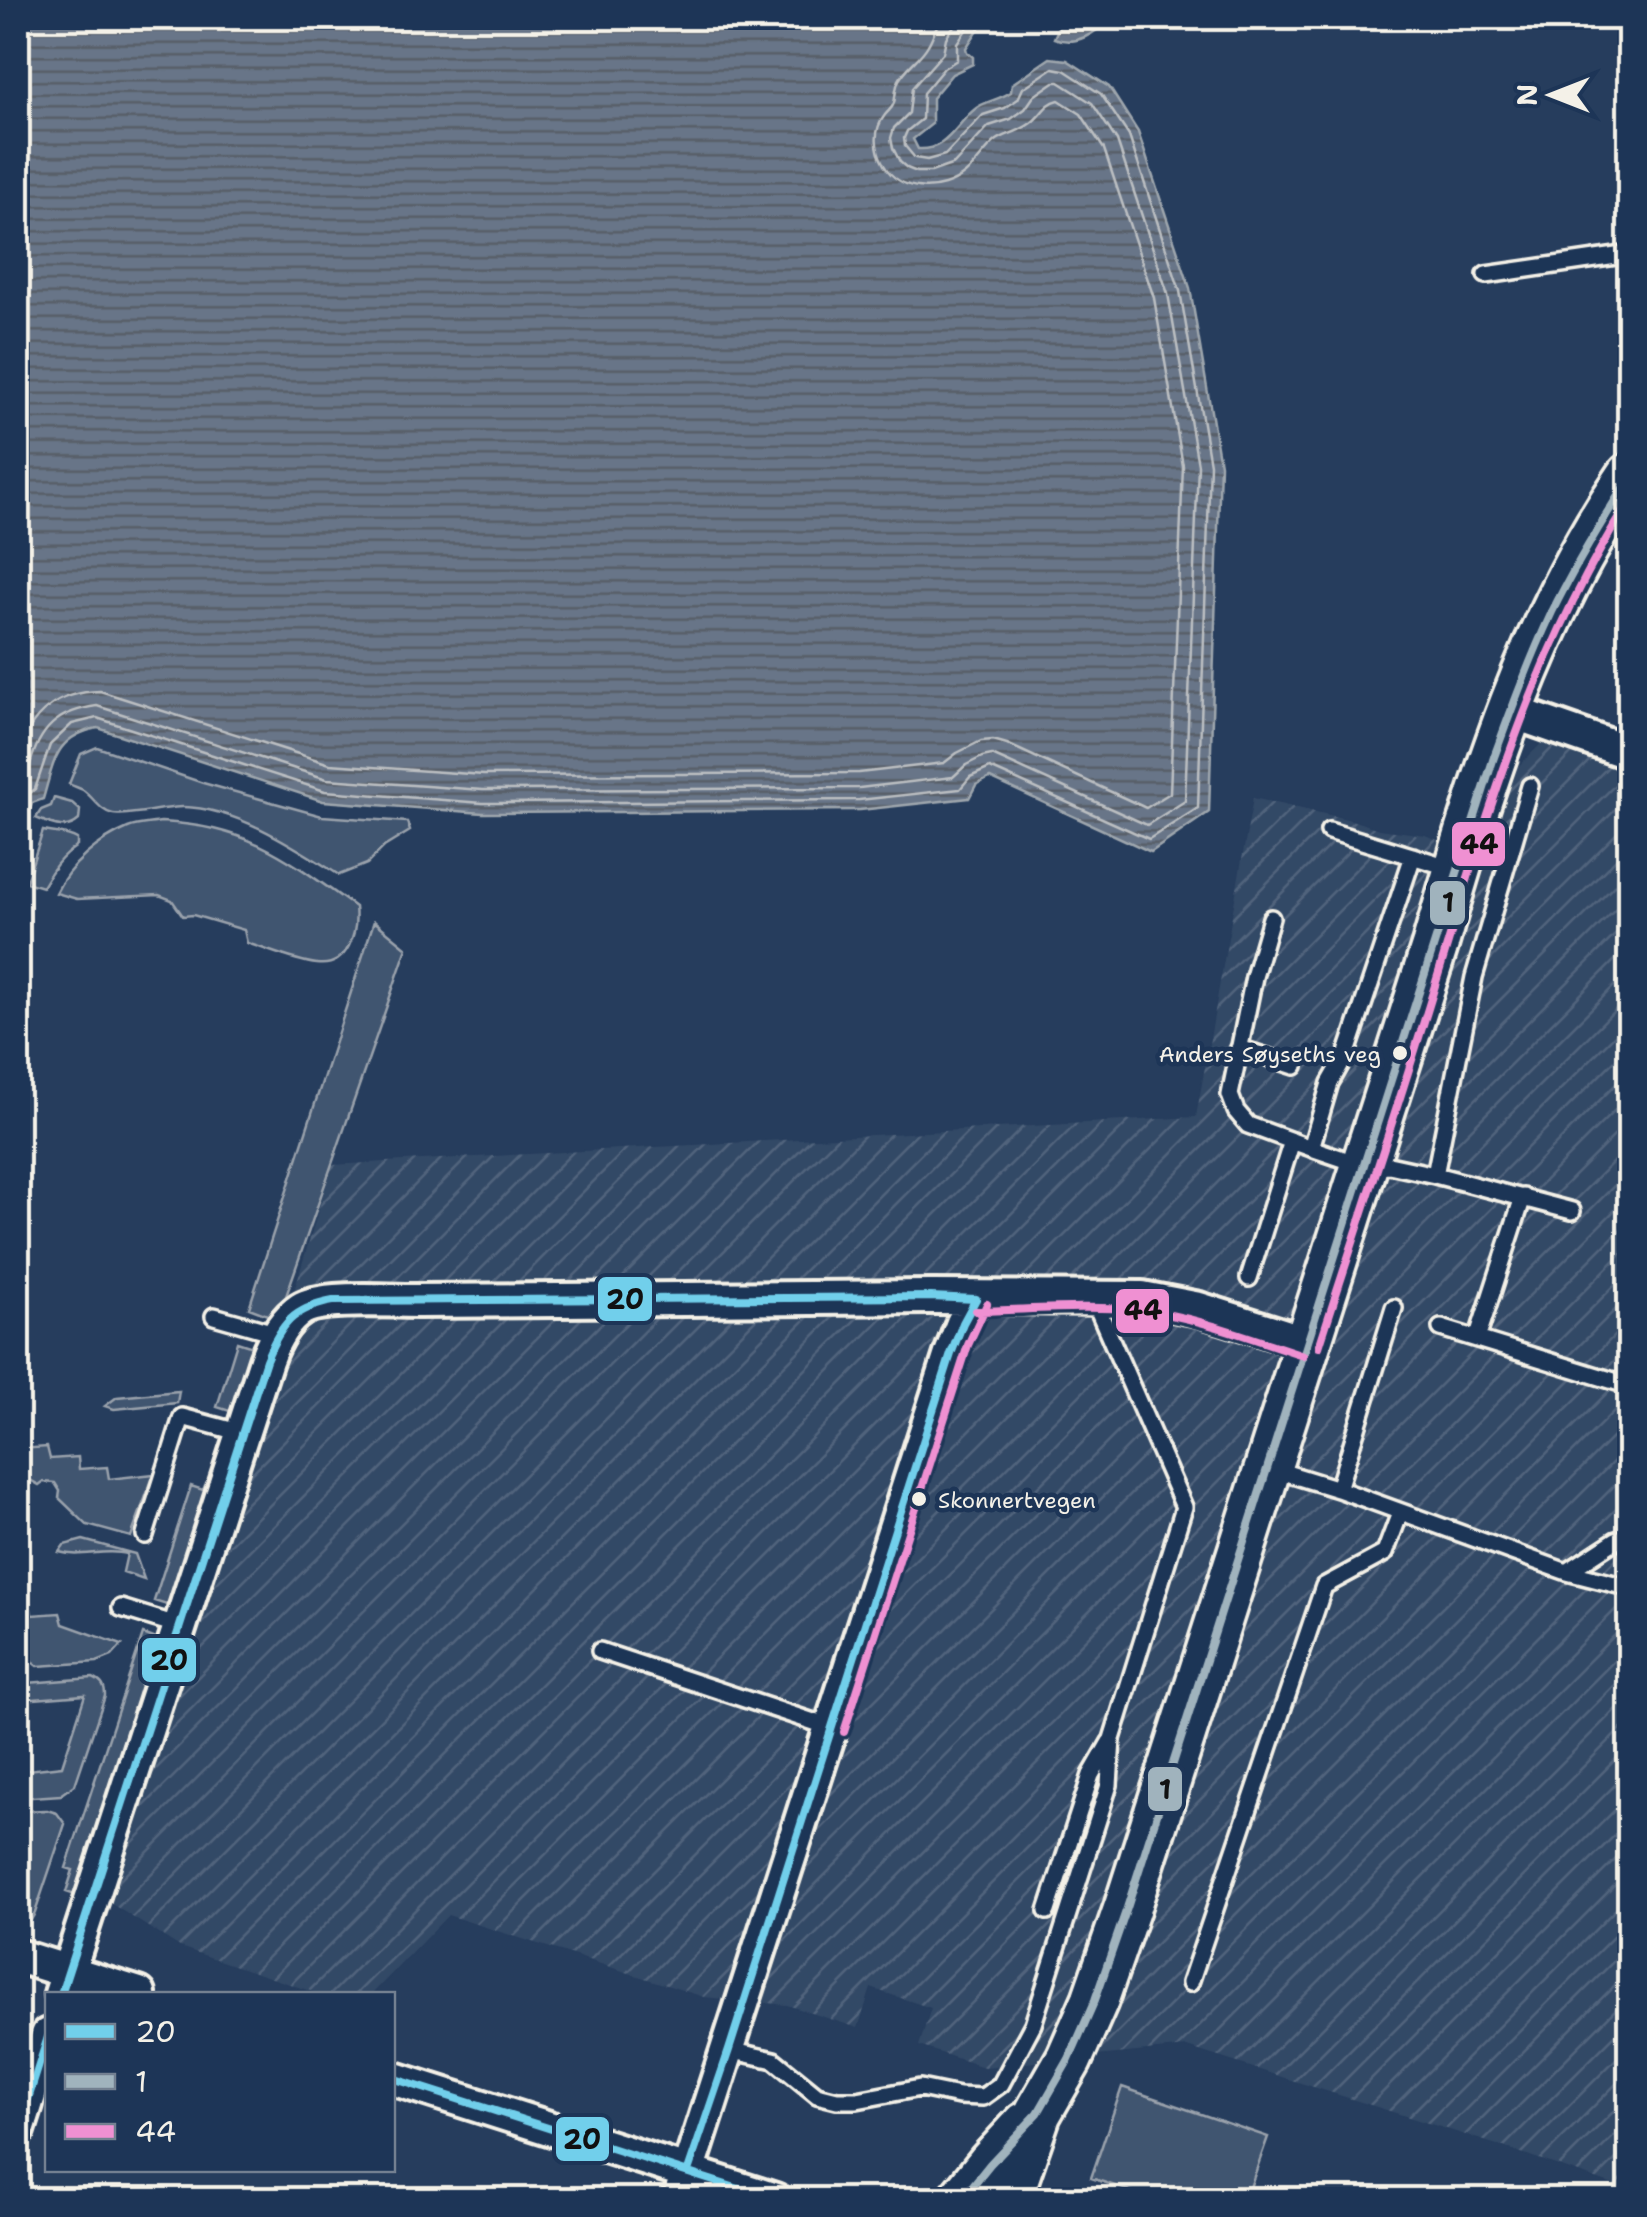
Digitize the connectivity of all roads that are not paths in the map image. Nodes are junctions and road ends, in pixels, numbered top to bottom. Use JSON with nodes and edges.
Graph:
{"nodes":[{"id":1,"x":1630,"y":254,"type":"edge"},
{"id":2,"x":1486,"y":275,"type":"dead end"},
{"id":3,"x":1630,"y":476,"type":"edge"},
{"id":4,"x":1510,"y":711,"type":"junction"},
{"id":5,"x":1630,"y":753,"type":"edge"},
{"id":6,"x":1530,"y":786,"type":"dead end"},
{"id":7,"x":1329,"y":831,"type":"dead end"},
{"id":8,"x":1413,"y":856,"type":"junction"},
{"id":9,"x":1457,"y":870,"type":"junction"},
{"id":10,"x":1271,"y":918,"type":"dead end"},
{"id":11,"x":1239,"y":1048,"type":"junction"},
{"id":12,"x":1295,"y":1066,"type":"dead end"},
{"id":13,"x":1292,"y":1141,"type":"junction"},
{"id":14,"x":1311,"y":1148,"type":"junction"},
{"id":15,"x":1364,"y":1166,"type":"junction"},
{"id":16,"x":1435,"y":1174,"type":"junction"},
{"id":17,"x":1522,"y":1196,"type":"junction"},
{"id":18,"x":1572,"y":1211,"type":"dead end"},
{"id":19,"x":1249,"y":1278,"type":"dead end"},
{"id":20,"x":1093,"y":1298,"type":"junction"},
{"id":21,"x":976,"y":1299,"type":"junction"},
{"id":22,"x":1394,"y":1308,"type":"dead end"},
{"id":23,"x":214,"y":1316,"type":"dead end"},
{"id":24,"x":1442,"y":1328,"type":"dead end"},
{"id":25,"x":278,"y":1334,"type":"junction"},
{"id":26,"x":1477,"y":1338,"type":"junction"},
{"id":27,"x":1307,"y":1343,"type":"junction"},
{"id":28,"x":1630,"y":1386,"type":"edge"},
{"id":29,"x":242,"y":1434,"type":"junction"},
{"id":30,"x":1267,"y":1467,"type":"junction"},
{"id":31,"x":1338,"y":1490,"type":"junction"},
{"id":32,"x":1400,"y":1513,"type":"junction"},
{"id":33,"x":145,"y":1535,"type":"dead end"},
{"id":34,"x":1630,"y":1536,"type":"edge"},
{"id":35,"x":1567,"y":1572,"type":"junction"},
{"id":36,"x":1630,"y":1588,"type":"edge"},
{"id":37,"x":121,"y":1608,"type":"dead end"},
{"id":38,"x":180,"y":1626,"type":"junction"},
{"id":39,"x":600,"y":1651,"type":"dead end"},
{"id":40,"x":832,"y":1728,"type":"junction"},
{"id":41,"x":1112,"y":1739,"type":"junction"},
{"id":42,"x":1047,"y":1911,"type":"dead end"},
{"id":43,"x":18,"y":1956,"type":"edge"},
{"id":44,"x":1190,"y":1982,"type":"dead end"},
{"id":45,"x":64,"y":1983,"type":"edge"},
{"id":46,"x":126,"y":1992,"type":"edge"},
{"id":47,"x":45,"y":2045,"type":"edge"},
{"id":48,"x":729,"y":2050,"type":"junction"},
{"id":49,"x":395,"y":2079,"type":"edge"},
{"id":50,"x":1038,"y":2113,"type":"junction"},
{"id":51,"x":18,"y":2130,"type":"edge"},
{"id":52,"x":683,"y":2186,"type":"edge"},
{"id":53,"x":774,"y":2200,"type":"edge"},
{"id":54,"x":961,"y":2200,"type":"edge"},
{"id":55,"x":1008,"y":2200,"type":"edge"}],
"edges":[{"from":1,"to":2,"type":"lane"},
{"from":3,"to":4,"type":"street"},
{"from":4,"to":5,"type":"street"},
{"from":4,"to":9,"type":"street"},
{"from":6,"to":16,"type":"lane"},
{"from":7,"to":8,"type":"lane"},
{"from":8,"to":9,"type":"lane"},
{"from":8,"to":14,"type":"lane"},
{"from":9,"to":15,"type":"street"},
{"from":10,"to":11,"type":"lane"},
{"from":11,"to":12,"type":"lane"},
{"from":11,"to":13,"type":"lane"},
{"from":13,"to":14,"type":"lane"},
{"from":13,"to":19,"type":"lane"},
{"from":14,"to":15,"type":"lane"},
{"from":15,"to":16,"type":"lane"},
{"from":15,"to":27,"type":"street"},
{"from":16,"to":17,"type":"lane"},
{"from":17,"to":18,"type":"lane"},
{"from":17,"to":26,"type":"lane"},
{"from":20,"to":21,"type":"street"},
{"from":20,"to":27,"type":"street"},
{"from":20,"to":41,"type":"lane"},
{"from":21,"to":25,"type":"street"},
{"from":21,"to":40,"type":"street"},
{"from":22,"to":31,"type":"lane"},
{"from":23,"to":25,"type":"lane"},
{"from":24,"to":26,"type":"lane"},
{"from":25,"to":29,"type":"street"},
{"from":26,"to":28,"type":"lane"},
{"from":27,"to":30,"type":"street"},
{"from":29,"to":33,"type":"lane"},
{"from":29,"to":38,"type":"street"},
{"from":30,"to":31,"type":"lane"},
{"from":30,"to":50,"type":"street"},
{"from":31,"to":32,"type":"lane"},
{"from":32,"to":35,"type":"lane"},
{"from":32,"to":44,"type":"lane"},
{"from":34,"to":35,"type":"lane"},
{"from":35,"to":36,"type":"lane"},
{"from":37,"to":38,"type":"lane"},
{"from":38,"to":45,"type":"street"},
{"from":39,"to":40,"type":"lane"},
{"from":40,"to":48,"type":"street"},
{"from":41,"to":42,"type":"lane"},
{"from":41,"to":48,"type":"lane"},
{"from":43,"to":45,"type":"street"},
{"from":45,"to":46,"type":"street"},
{"from":47,"to":51,"type":"street"},
{"from":48,"to":52,"type":"street"},
{"from":49,"to":52,"type":"street"},
{"from":50,"to":54,"type":"street"},
{"from":50,"to":55,"type":"street"},
{"from":52,"to":53,"type":"street"}]}
